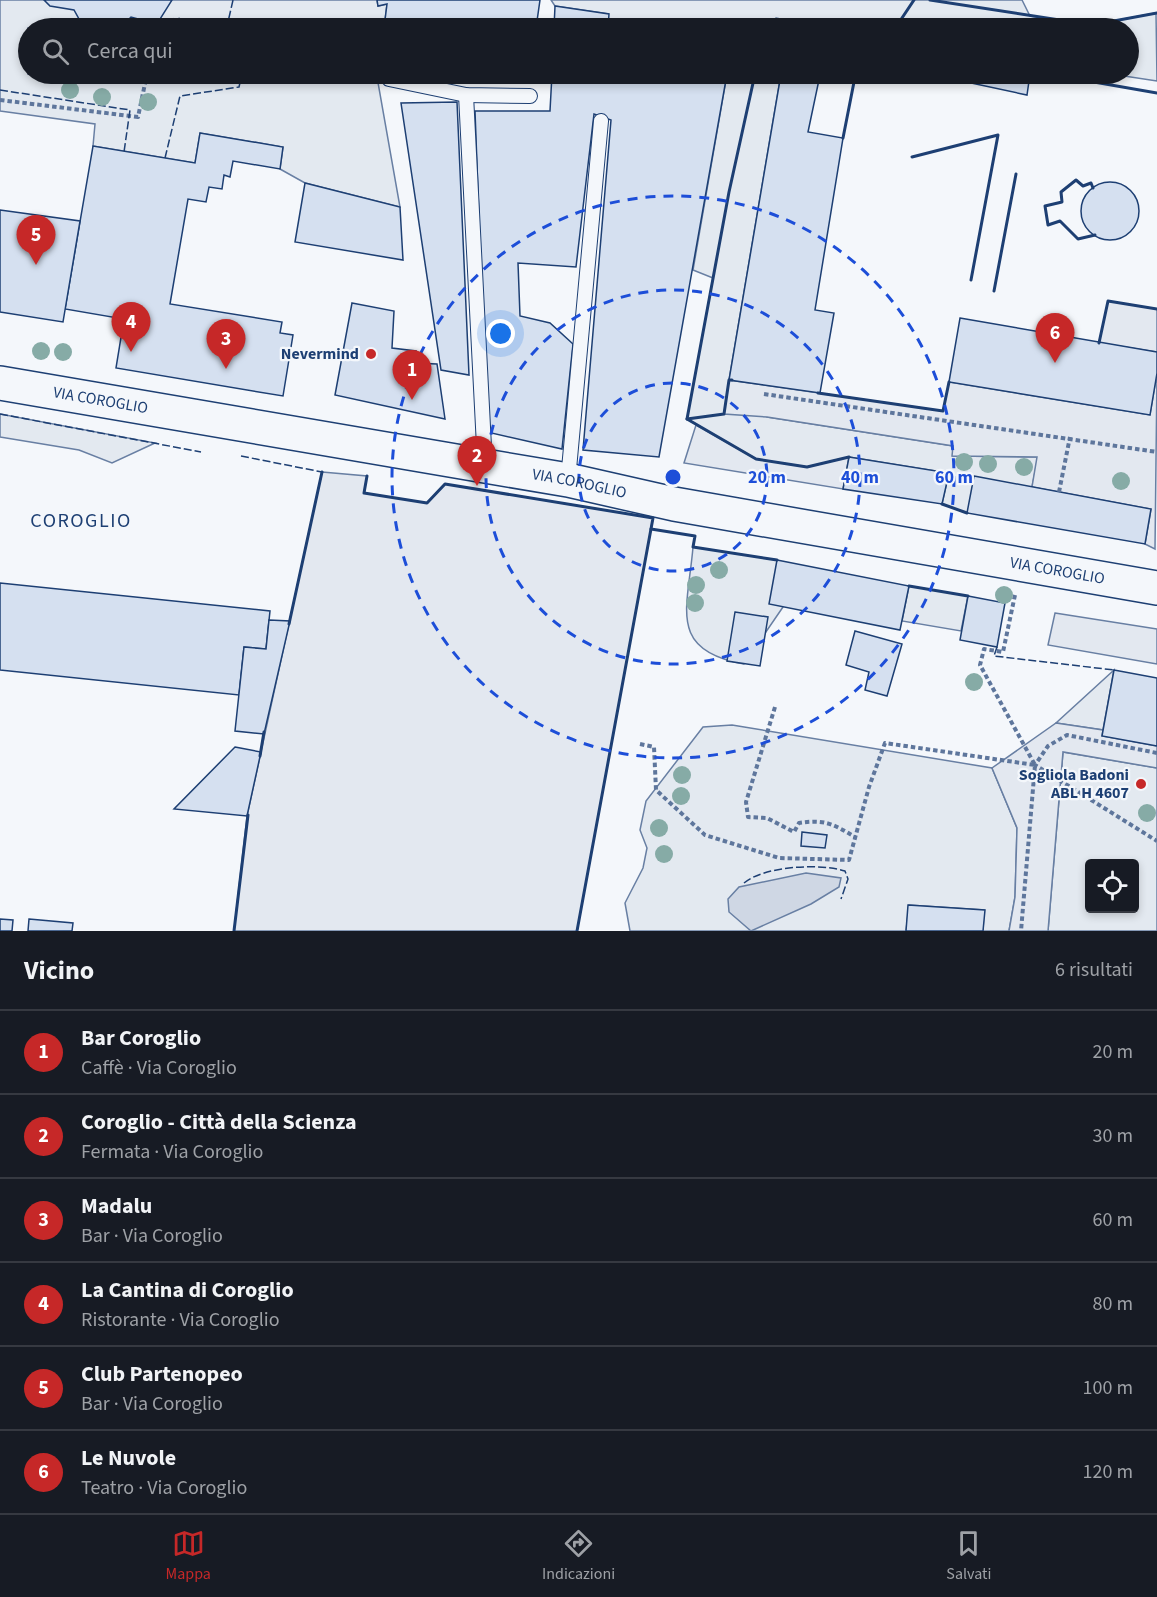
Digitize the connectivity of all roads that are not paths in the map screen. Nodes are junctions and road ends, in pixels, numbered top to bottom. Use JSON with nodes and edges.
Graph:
{"nodes":[{"id":1,"x":410,"y":84,"type":"edge"},
{"id":2,"x":466,"y":95,"type":"junction"},
{"id":3,"x":530,"y":96,"type":"dead end"},
{"id":4,"x":601,"y":121,"type":"dead end"},
{"id":5,"x":0,"y":383,"type":"edge"},
{"id":6,"x":485,"y":465,"type":"junction"},
{"id":7,"x":568,"y":480,"type":"junction"},
{"id":8,"x":1157,"y":588,"type":"edge"}],
"edges":[{"from":1,"to":2,"type":"lane"},
{"from":2,"to":3,"type":"lane"},
{"from":2,"to":6,"type":"lane"},
{"from":4,"to":7,"type":"lane"},
{"from":5,"to":6,"type":"street","name":"VIA COROGLIO"},
{"from":6,"to":7,"type":"street","name":"VIA COROGLIO"},
{"from":7,"to":8,"type":"street","name":"VIA COROGLIO"}]}
